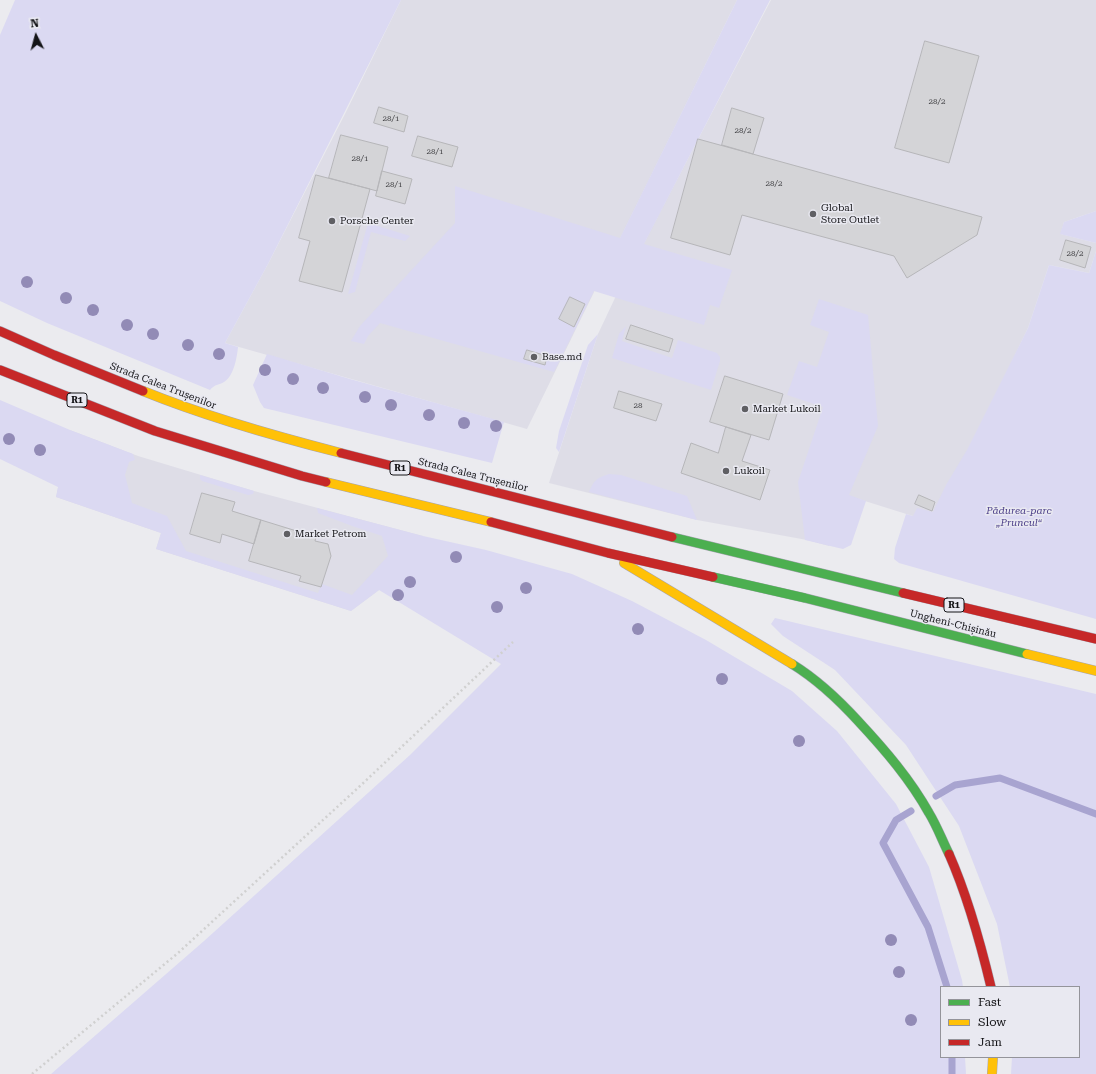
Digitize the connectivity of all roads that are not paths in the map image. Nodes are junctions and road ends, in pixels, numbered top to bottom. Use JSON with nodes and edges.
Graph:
{"nodes":[{"id":1,"x":0,"y":330,"type":"edge"},
{"id":2,"x":0,"y":370,"type":"edge"},
{"id":3,"x":608,"y":553,"type":"junction"},
{"id":4,"x":812,"y":571,"type":"joint"},
{"id":5,"x":1096,"y":639,"type":"edge"},
{"id":6,"x":1096,"y":671,"type":"edge"},
{"id":7,"x":991,"y":986,"type":"edge"},
{"id":8,"x":994,"y":1058,"type":"edge"},
{"id":9,"x":992,"y":1074,"type":"edge"}],
"edges":[{"from":1,"to":4,"type":"highway","name":"Strada Calea Trușenilor","number":"R1"},
{"from":2,"to":3,"type":"highway","number":"R1"},
{"from":3,"to":6,"type":"highway","name":"Ungheni-Chișinău","number":"R1"},
{"from":3,"to":7,"type":"highway"},
{"from":4,"to":5,"type":"highway","name":"Ungheni-Chișinău","number":"R1"},
{"from":8,"to":9,"type":"highway"}]}
